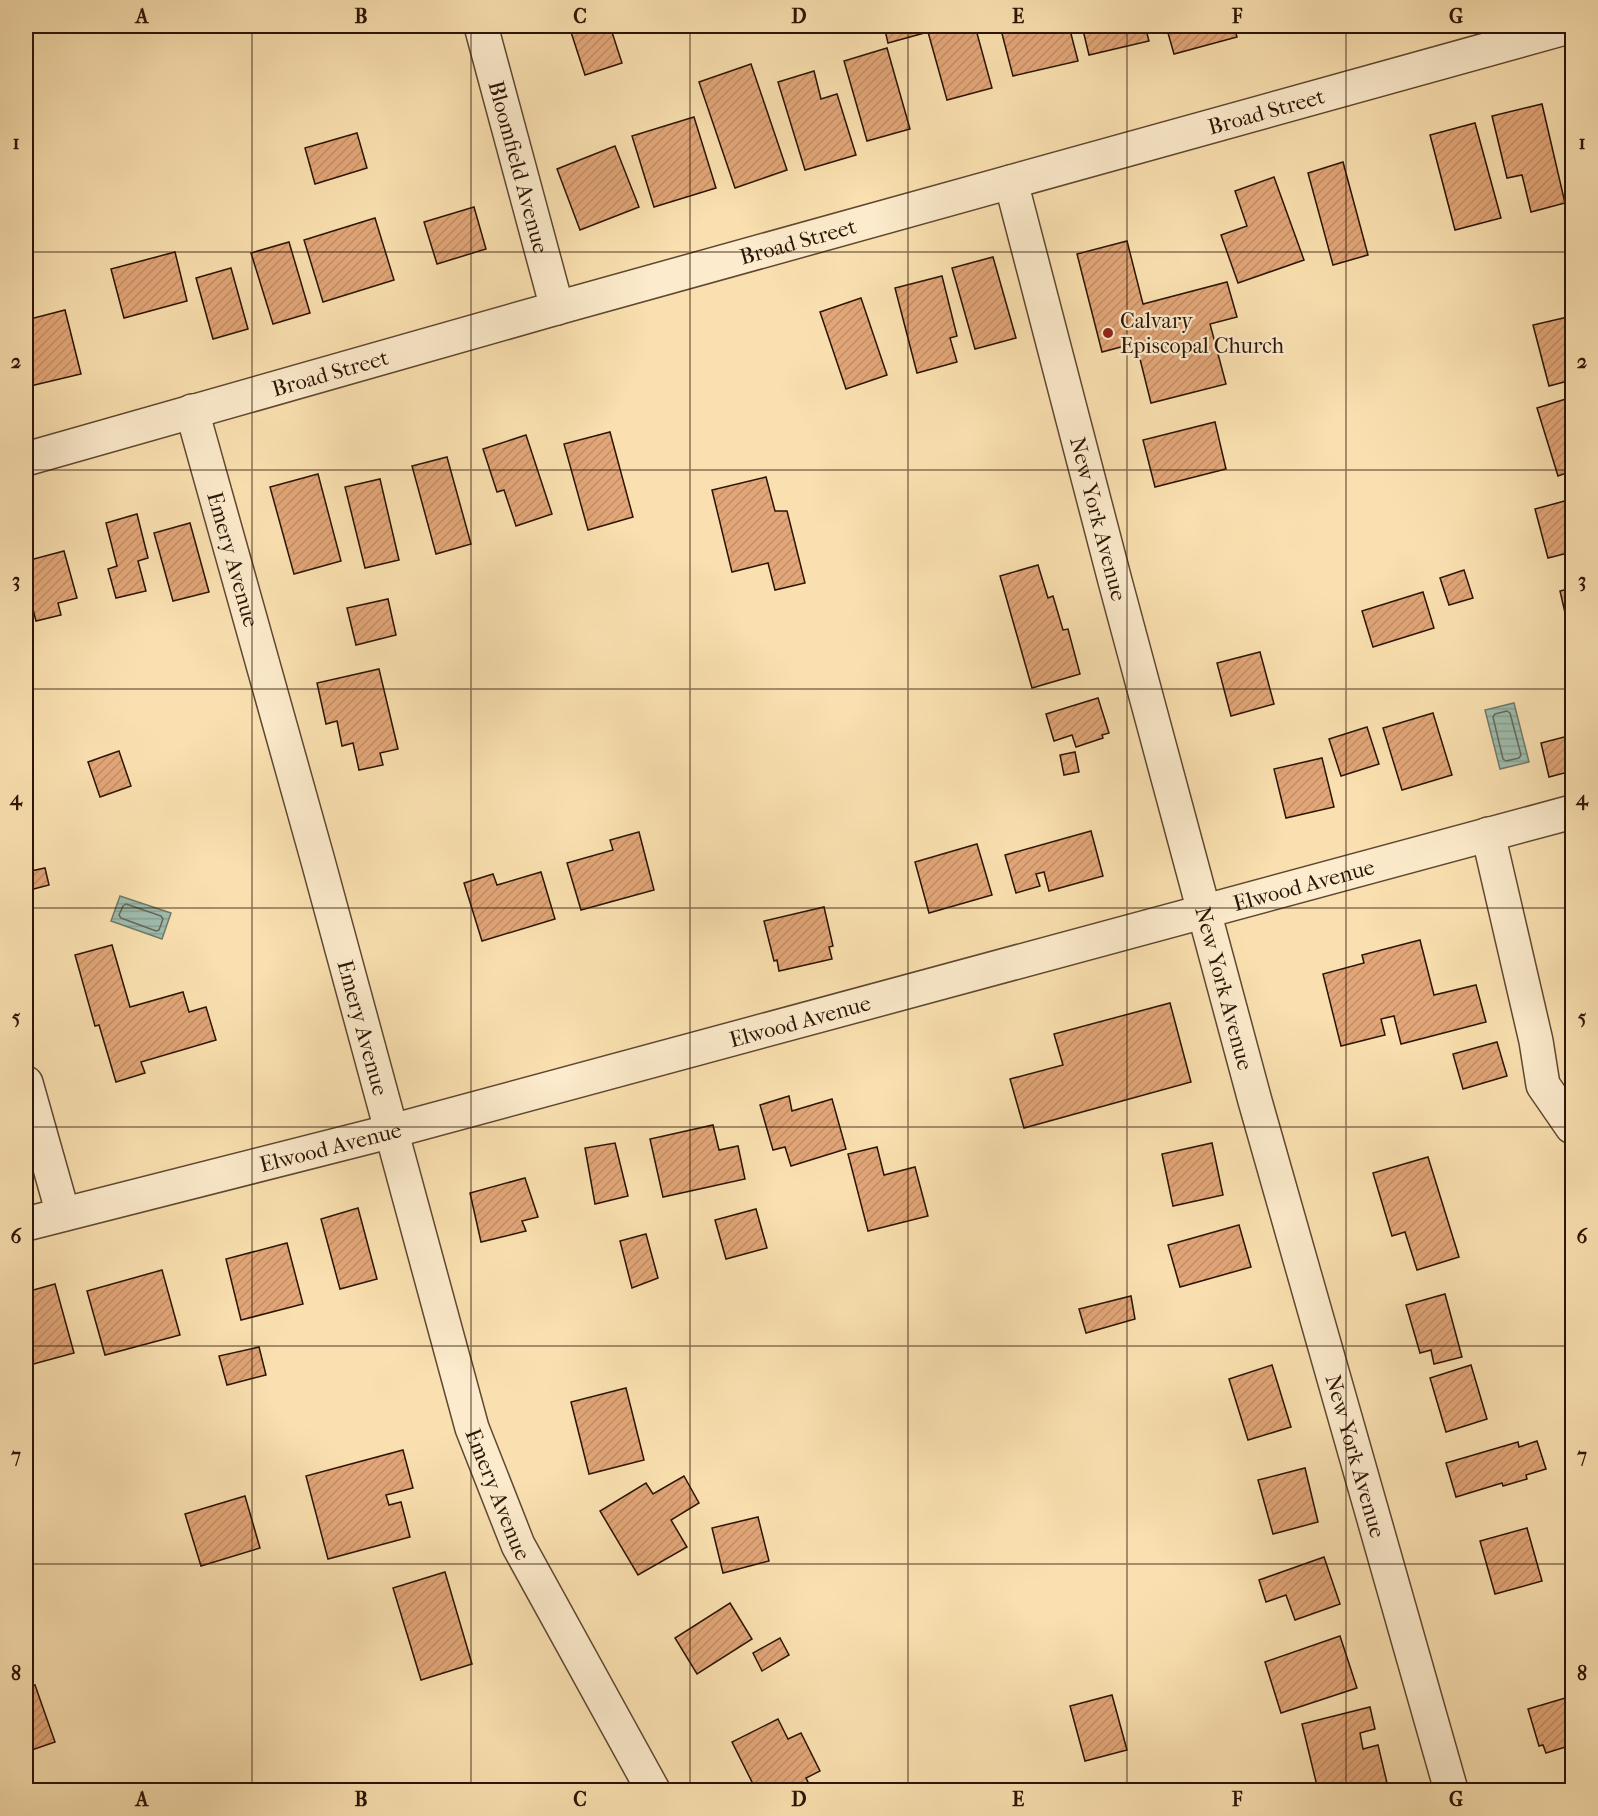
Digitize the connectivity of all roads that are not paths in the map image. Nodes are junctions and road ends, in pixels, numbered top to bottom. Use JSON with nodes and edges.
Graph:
{"nodes":[{"id":1,"x":481,"y":26,"type":"edge"},
{"id":2,"x":1569,"y":33,"type":"edge"},
{"id":3,"x":1011,"y":182,"type":"junction"},
{"id":4,"x":557,"y":308,"type":"junction"},
{"id":5,"x":192,"y":411,"type":"junction"},
{"id":6,"x":26,"y":459,"type":"edge"},
{"id":7,"x":1572,"y":812,"type":"edge"},
{"id":8,"x":1488,"y":834,"type":"junction"},
{"id":9,"x":1203,"y":910,"type":"junction"},
{"id":10,"x":26,"y":1083,"type":"edge"},
{"id":11,"x":1572,"y":1127,"type":"edge"},
{"id":12,"x":392,"y":1131,"type":"junction"},
{"id":13,"x":63,"y":1214,"type":"junction"},
{"id":14,"x":26,"y":1224,"type":"edge"},
{"id":15,"x":653,"y":1791,"type":"edge"},
{"id":16,"x":1451,"y":1791,"type":"edge"}],
"edges":[{"from":1,"to":4,"type":"street","name":"Bloomfield Avenue"},
{"from":2,"to":3,"type":"street","name":"Broad Street"},
{"from":3,"to":4,"type":"street","name":"Broad Street"},
{"from":3,"to":9,"type":"street","name":"New York Avenue"},
{"from":4,"to":5,"type":"street","name":"Broad Street"},
{"from":5,"to":6,"type":"street","name":"Broad Street"},
{"from":5,"to":12,"type":"street","name":"Emery Avenue"},
{"from":7,"to":8,"type":"street","name":"Elwood Avenue"},
{"from":8,"to":9,"type":"street","name":"Elwood Avenue"},
{"from":8,"to":11,"type":"street"},
{"from":9,"to":12,"type":"street","name":"Elwood Avenue"},
{"from":9,"to":16,"type":"street","name":"New York Avenue"},
{"from":10,"to":13,"type":"street"},
{"from":12,"to":13,"type":"street","name":"Elwood Avenue"},
{"from":12,"to":15,"type":"street","name":"Emery Avenue"},
{"from":13,"to":14,"type":"street","name":"Elwood Avenue"}]}
